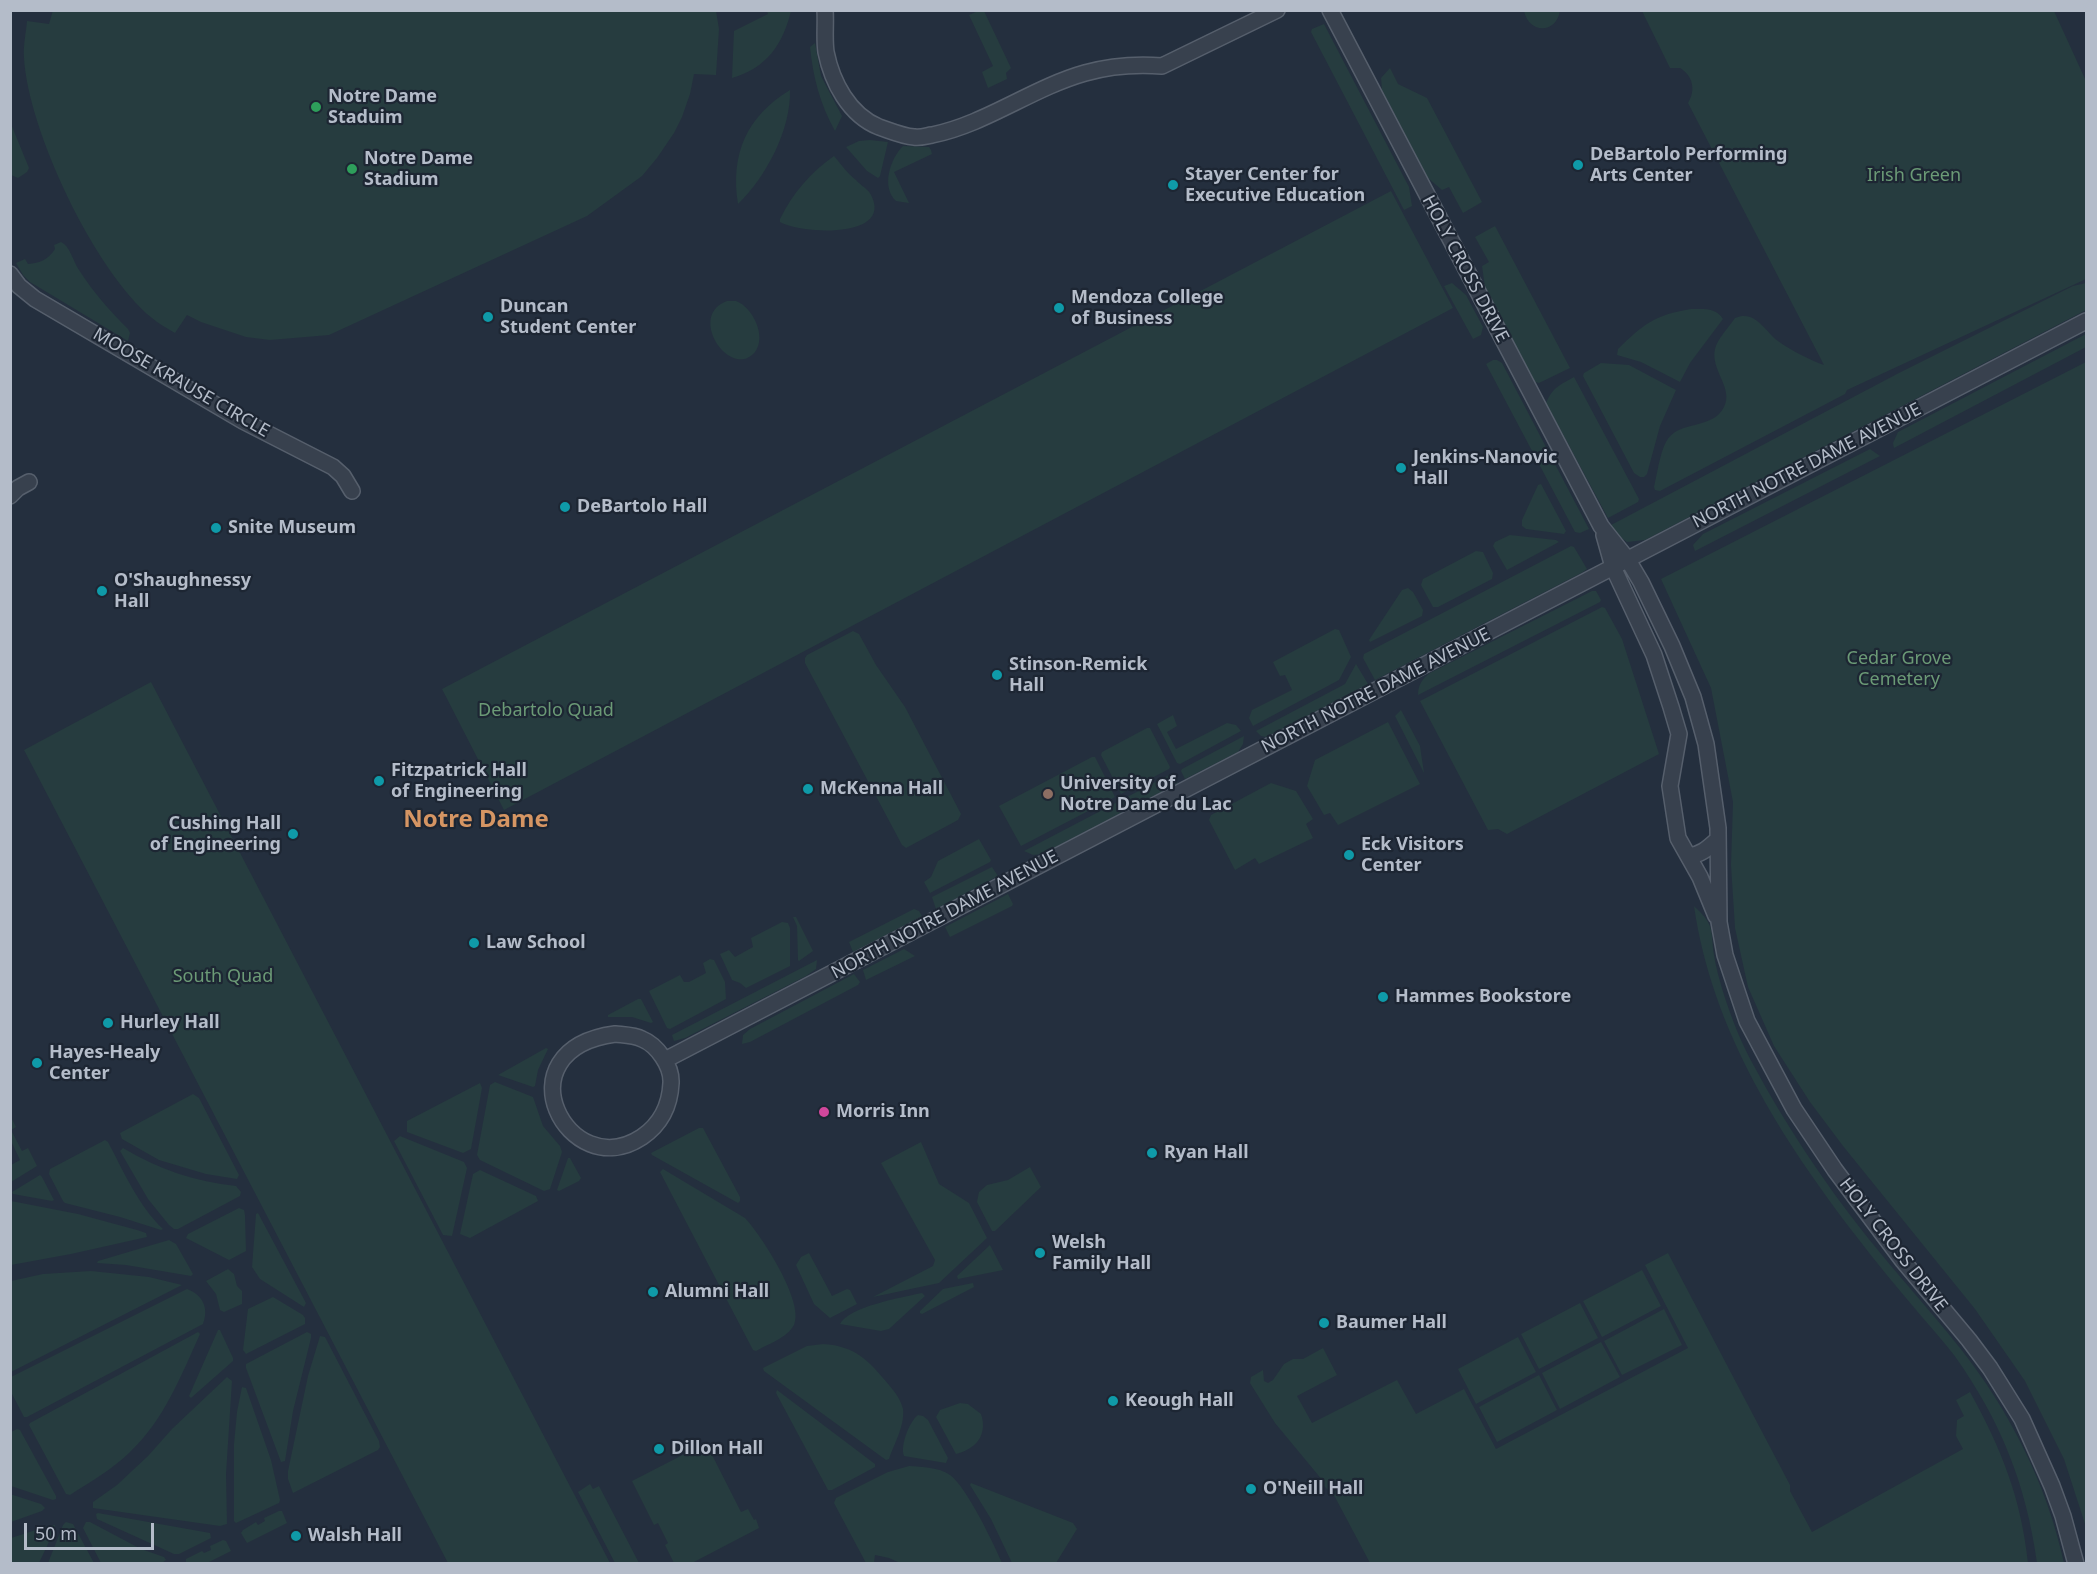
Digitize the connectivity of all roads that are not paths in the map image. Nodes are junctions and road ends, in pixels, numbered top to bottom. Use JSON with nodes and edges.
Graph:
{"nodes":[{"id":1,"x":825,"y":10,"type":"edge"},
{"id":2,"x":1278,"y":10,"type":"edge"},
{"id":3,"x":1329,"y":10,"type":"edge"},
{"id":4,"x":10,"y":274,"type":"edge"},
{"id":5,"x":2086,"y":321,"type":"edge"},
{"id":6,"x":29,"y":482,"type":"dead end"},
{"id":7,"x":351,"y":491,"type":"dead end"},
{"id":8,"x":10,"y":496,"type":"edge"},
{"id":9,"x":1601,"y":526,"type":"junction"},
{"id":10,"x":1628,"y":560,"type":"junction"},
{"id":11,"x":1613,"y":567,"type":"junction"},
{"id":12,"x":1718,"y":838,"type":"junction"},
{"id":13,"x":1688,"y":856,"type":"junction"},
{"id":14,"x":1719,"y":922,"type":"junction"},
{"id":15,"x":665,"y":1060,"type":"junction"},
{"id":16,"x":2076,"y":1563,"type":"edge"}],
"edges":[{"from":1,"to":2,"type":"street"},
{"from":3,"to":9,"type":"street","name":"HOLY CROSS DRIVE"},
{"from":4,"to":7,"type":"street","name":"MOOSE KRAUSE CIRCLE"},
{"from":5,"to":10,"type":"street","name":"NORTH NOTRE DAME AVENUE"},
{"from":6,"to":8,"type":"street"},
{"from":9,"to":10,"type":"street","name":"HOLY CROSS DRIVE"},
{"from":9,"to":11,"type":"street","name":"HOLY CROSS DRIVE"},
{"from":10,"to":11,"type":"street","name":"NORTH NOTRE DAME AVENUE"},
{"from":10,"to":12,"type":"street","name":"HOLY CROSS DRIVE"},
{"from":11,"to":13,"type":"street","name":"HOLY CROSS DRIVE"},
{"from":11,"to":15,"type":"street","name":"NORTH NOTRE DAME AVENUE"},
{"from":12,"to":13,"type":"street"},
{"from":12,"to":14,"type":"street","name":"HOLY CROSS DRIVE"},
{"from":13,"to":14,"type":"street","name":"HOLY CROSS DRIVE"},
{"from":14,"to":16,"type":"street","name":"HOLY CROSS DRIVE"},
{"from":15,"to":15,"type":"street"}]}
